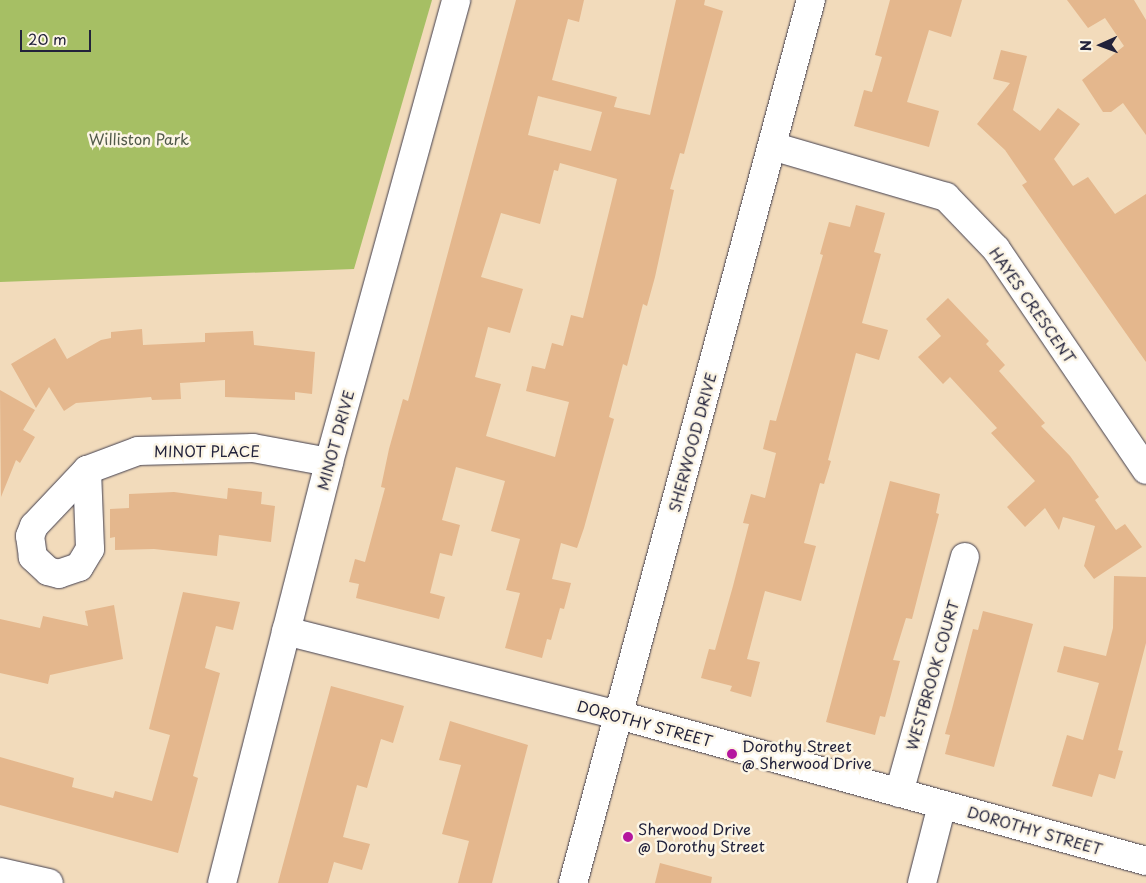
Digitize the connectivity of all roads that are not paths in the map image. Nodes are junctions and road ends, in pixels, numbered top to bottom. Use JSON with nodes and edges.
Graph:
{"nodes":[{"id":1,"x":456,"y":0,"type":"edge"},
{"id":2,"x":811,"y":0,"type":"edge"},
{"id":3,"x":772,"y":146,"type":"junction"},
{"id":4,"x":329,"y":462,"type":"junction"},
{"id":5,"x":87,"y":470,"type":"dead end"},
{"id":6,"x":1146,"y":470,"type":"edge"},
{"id":7,"x":965,"y":558,"type":"dead end"},
{"id":8,"x":286,"y":631,"type":"junction"},
{"id":9,"x":619,"y":715,"type":"junction"},
{"id":10,"x":898,"y":793,"type":"junction"},
{"id":11,"x":942,"y":805,"type":"junction"},
{"id":12,"x":1145,"y":859,"type":"edge"},
{"id":13,"x":0,"y":872,"type":"edge"},
{"id":14,"x":49,"y":883,"type":"edge"},
{"id":15,"x":222,"y":883,"type":"edge"},
{"id":16,"x":573,"y":883,"type":"edge"},
{"id":17,"x":922,"y":883,"type":"edge"}],
"edges":[{"from":1,"to":4,"type":"street","name":"MINOT DRIVE"},
{"from":2,"to":3,"type":"street","name":"SHERWOOD DRIVE"},
{"from":3,"to":6,"type":"street","name":"HAYES CRESCENT"},
{"from":3,"to":9,"type":"street","name":"SHERWOOD DRIVE"},
{"from":4,"to":5,"type":"street","name":"MINOT PLACE"},
{"from":4,"to":8,"type":"street","name":"MINOT DRIVE"},
{"from":7,"to":10,"type":"street","name":"WESTBROOK COURT"},
{"from":8,"to":9,"type":"street","name":"DOROTHY STREET"},
{"from":8,"to":15,"type":"street","name":"MINOT DRIVE"},
{"from":9,"to":10,"type":"street","name":"DOROTHY STREET"},
{"from":9,"to":16,"type":"street","name":"SHERWOOD DRIVE"},
{"from":10,"to":11,"type":"street","name":"DOROTHY STREET"},
{"from":11,"to":12,"type":"street","name":"DOROTHY STREET"},
{"from":11,"to":17,"type":"street"},
{"from":13,"to":14,"type":"street"}]}
